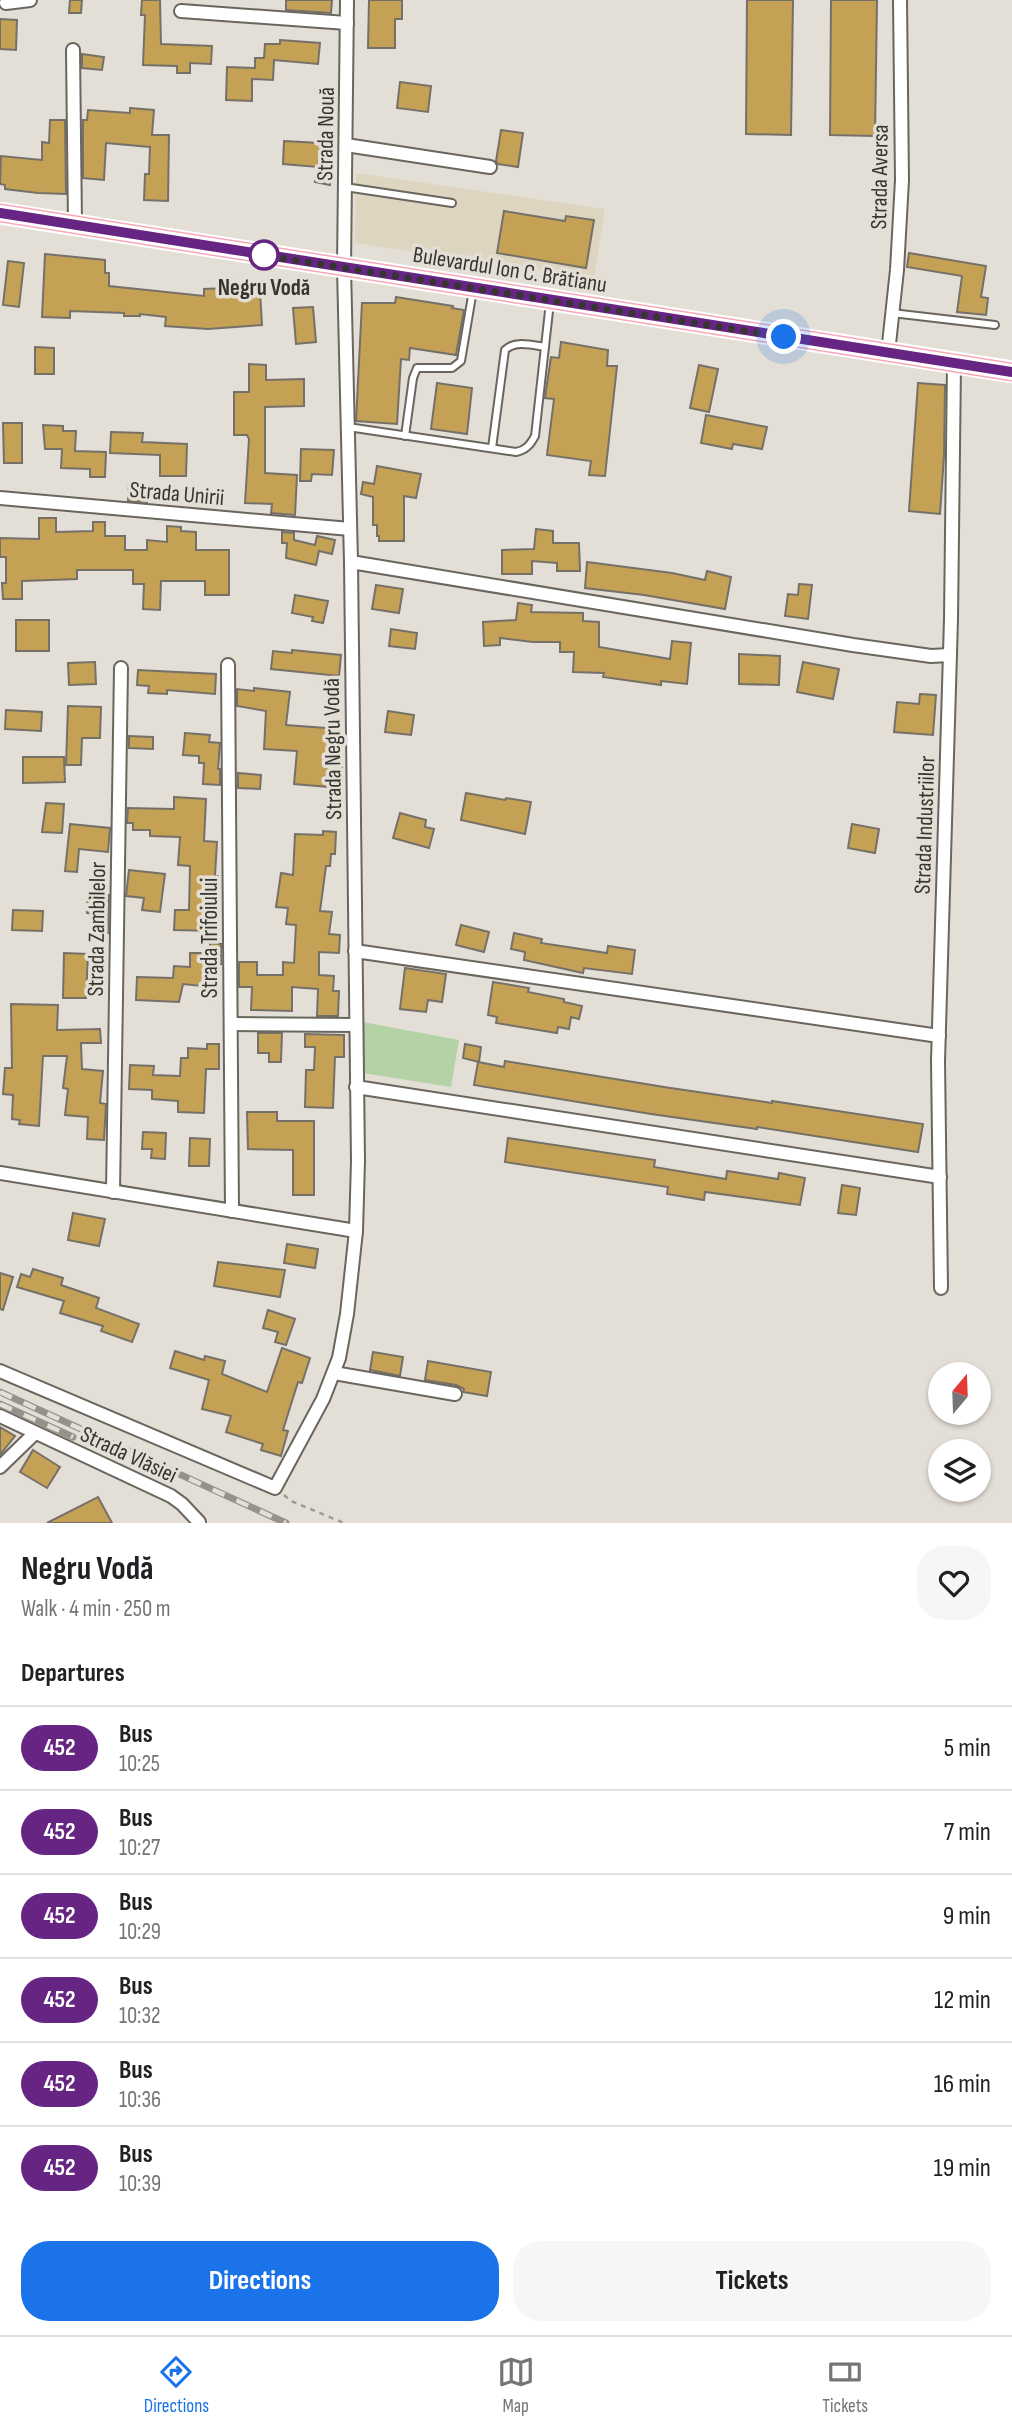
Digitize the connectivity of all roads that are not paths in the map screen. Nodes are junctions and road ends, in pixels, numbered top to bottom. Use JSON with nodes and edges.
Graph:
{"nodes":[{"id":1,"x":30,"y":0,"type":"edge"},
{"id":2,"x":347,"y":0,"type":"edge"},
{"id":3,"x":900,"y":0,"type":"edge"},
{"id":4,"x":6,"y":3,"type":"dead end"},
{"id":5,"x":181,"y":11,"type":"dead end"},
{"id":6,"x":347,"y":23,"type":"junction"},
{"id":7,"x":73,"y":50,"type":"dead end"},
{"id":8,"x":346,"y":145,"type":"junction"},
{"id":9,"x":490,"y":167,"type":"dead end"},
{"id":10,"x":345,"y":187,"type":"junction"},
{"id":11,"x":452,"y":203,"type":"dead end"},
{"id":12,"x":0,"y":213,"type":"edge"},
{"id":13,"x":75,"y":225,"type":"junction"},
{"id":14,"x":344,"y":268,"type":"junction"},
{"id":15,"x":473,"y":288,"type":"junction"},
{"id":16,"x":550,"y":300,"type":"junction"},
{"id":17,"x":892,"y":313,"type":"junction"},
{"id":18,"x":995,"y":326,"type":"dead end"},
{"id":19,"x":545,"y":347,"type":"junction"},
{"id":20,"x":888,"y":353,"type":"junction"},
{"id":21,"x":954,"y":364,"type":"junction"},
{"id":22,"x":1012,"y":373,"type":"edge"},
{"id":23,"x":348,"y":427,"type":"junction"},
{"id":24,"x":405,"y":436,"type":"junction"},
{"id":25,"x":492,"y":448,"type":"junction"},
{"id":26,"x":0,"y":498,"type":"edge"},
{"id":27,"x":350,"y":529,"type":"junction"},
{"id":28,"x":351,"y":562,"type":"junction"},
{"id":29,"x":950,"y":655,"type":"junction"},
{"id":30,"x":228,"y":665,"type":"dead end"},
{"id":31,"x":121,"y":668,"type":"dead end"},
{"id":32,"x":355,"y":951,"type":"junction"},
{"id":33,"x":231,"y":1024,"type":"junction"},
{"id":34,"x":356,"y":1025,"type":"junction"},
{"id":35,"x":939,"y":1036,"type":"junction"},
{"id":36,"x":356,"y":1087,"type":"junction"},
{"id":37,"x":0,"y":1173,"type":"edge"},
{"id":38,"x":940,"y":1177,"type":"junction"},
{"id":39,"x":113,"y":1192,"type":"junction"},
{"id":40,"x":233,"y":1211,"type":"junction"},
{"id":41,"x":356,"y":1231,"type":"junction"},
{"id":42,"x":941,"y":1288,"type":"dead end"},
{"id":43,"x":0,"y":1371,"type":"edge"},
{"id":44,"x":334,"y":1373,"type":"junction"},
{"id":45,"x":455,"y":1394,"type":"dead end"},
{"id":46,"x":0,"y":1416,"type":"edge"},
{"id":47,"x":35,"y":1433,"type":"junction"},
{"id":48,"x":0,"y":1466,"type":"edge"},
{"id":49,"x":198,"y":1523,"type":"edge"},
{"id":50,"x":209,"y":1523,"type":"edge"}],
"edges":[{"from":1,"to":4,"type":"street"},
{"from":2,"to":6,"type":"street","name":"Strada Nouă"},
{"from":3,"to":17,"type":"street","name":"Strada Aversa"},
{"from":5,"to":6,"type":"street"},
{"from":6,"to":8,"type":"street","name":"Strada Nouă"},
{"from":7,"to":13,"type":"street"},
{"from":8,"to":9,"type":"street"},
{"from":8,"to":10,"type":"street","name":"Strada Nouă"},
{"from":10,"to":11,"type":"lane"},
{"from":10,"to":14,"type":"street","name":"Strada Nouă"},
{"from":12,"to":13,"type":"main road","name":"Bulevardul Ion C. Brătianu"},
{"from":13,"to":14,"type":"main road","name":"Bulevardul Ion C. Brătianu"},
{"from":14,"to":15,"type":"main road","name":"Bulevardul Ion C. Brătianu"},
{"from":14,"to":23,"type":"street","name":"Strada Negru Vodă"},
{"from":15,"to":16,"type":"main road","name":"Bulevardul Ion C. Brătianu"},
{"from":15,"to":24,"type":"lane"},
{"from":16,"to":19,"type":"lane"},
{"from":16,"to":20,"type":"main road","name":"Bulevardul Ion C. Brătianu"},
{"from":17,"to":18,"type":"lane"},
{"from":17,"to":20,"type":"street","name":"Strada Aversa"},
{"from":19,"to":25,"type":"lane"},
{"from":19,"to":25,"type":"lane"},
{"from":20,"to":21,"type":"main road","name":"Bulevardul Ion C. Brătianu"},
{"from":21,"to":22,"type":"main road","name":"Bulevardul Ion C. Brătianu"},
{"from":21,"to":29,"type":"street","name":"Strada Industriilor"},
{"from":23,"to":24,"type":"lane"},
{"from":23,"to":27,"type":"street","name":"Strada Negru Vodă"},
{"from":24,"to":25,"type":"lane"},
{"from":26,"to":27,"type":"street","name":"Strada Unirii"},
{"from":27,"to":28,"type":"street","name":"Strada Negru Vodă"},
{"from":28,"to":29,"type":"street"},
{"from":28,"to":32,"type":"street","name":"Strada Negru Vodă"},
{"from":29,"to":35,"type":"street","name":"Strada Industriilor"},
{"from":30,"to":33,"type":"street","name":"Strada Trifoiului"},
{"from":31,"to":39,"type":"street","name":"Strada Zambilelor"},
{"from":32,"to":34,"type":"street","name":"Strada Negru Vodă"},
{"from":32,"to":35,"type":"street"},
{"from":33,"to":34,"type":"street"},
{"from":33,"to":40,"type":"street","name":"Strada Trifoiului"},
{"from":34,"to":36,"type":"street","name":"Strada Negru Vodă"},
{"from":35,"to":38,"type":"street","name":"Strada Industriilor"},
{"from":36,"to":38,"type":"street"},
{"from":36,"to":41,"type":"street","name":"Strada Negru Vodă"},
{"from":37,"to":39,"type":"street"},
{"from":38,"to":42,"type":"street","name":"Strada Industriilor"},
{"from":39,"to":40,"type":"street"},
{"from":40,"to":41,"type":"street"},
{"from":41,"to":44,"type":"street","name":"Strada Negru Vodă"},
{"from":43,"to":44,"type":"street","name":"Strada Negru Vodă"},
{"from":44,"to":45,"type":"street"},
{"from":46,"to":47,"type":"street","name":"Strada Vlăsiei"},
{"from":47,"to":48,"type":"street"},
{"from":47,"to":49,"type":"street","name":"Strada Vlăsiei"},
{"from":49,"to":50,"type":"street"}]}
